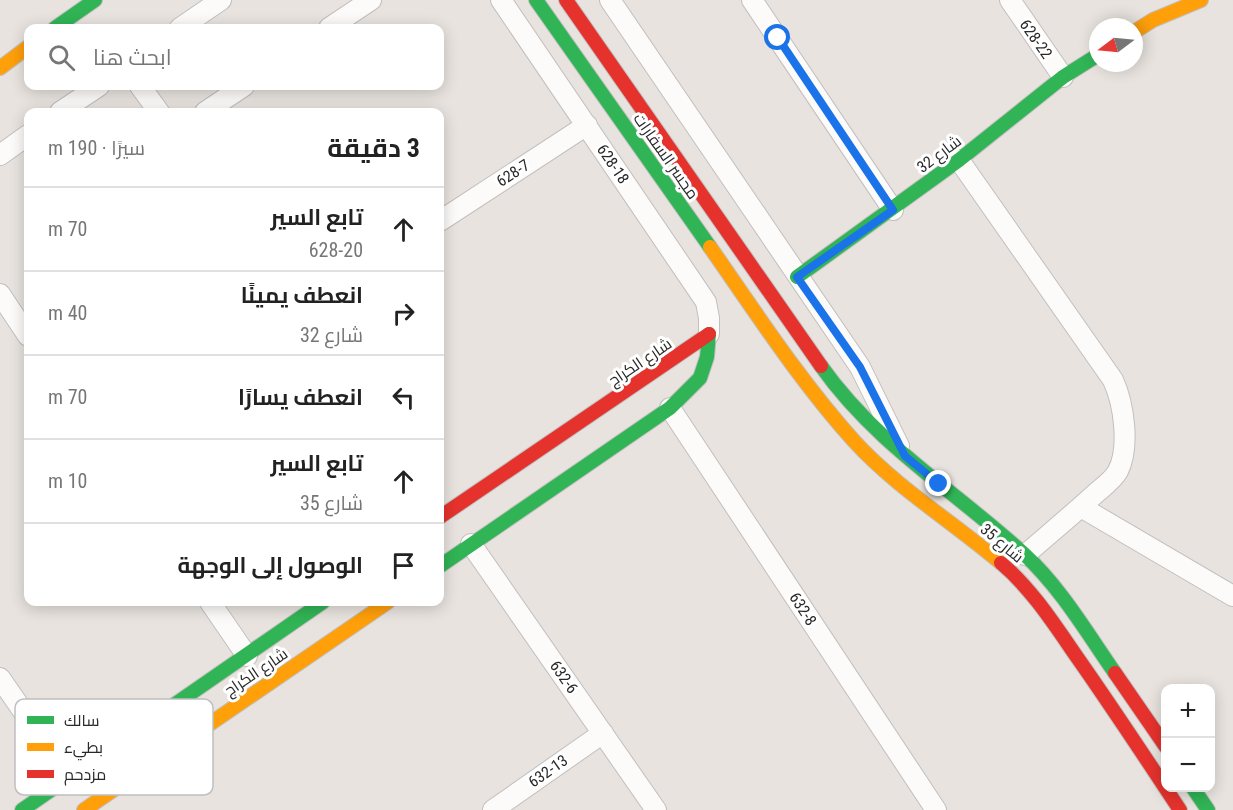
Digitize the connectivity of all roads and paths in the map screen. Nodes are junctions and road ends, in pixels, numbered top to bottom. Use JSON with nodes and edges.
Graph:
{"nodes":[{"id":1,"x":95,"y":0,"type":"edge"},
{"id":2,"x":221,"y":0,"type":"edge"},
{"id":3,"x":371,"y":0,"type":"edge"},
{"id":4,"x":501,"y":0,"type":"edge"},
{"id":5,"x":536,"y":0,"type":"edge"},
{"id":6,"x":566,"y":0,"type":"edge"},
{"id":7,"x":610,"y":0,"type":"edge"},
{"id":8,"x":752,"y":0,"type":"edge"},
{"id":9,"x":1010,"y":0,"type":"edge"},
{"id":10,"x":1201,"y":0,"type":"edge"},
{"id":11,"x":61,"y":24,"type":"edge"},
{"id":12,"x":186,"y":24,"type":"edge"},
{"id":13,"x":334,"y":24,"type":"edge"},
{"id":14,"x":1143,"y":26,"type":"edge"},
{"id":15,"x":24,"y":50,"type":"edge"},
{"id":16,"x":1089,"y":61,"type":"edge"},
{"id":17,"x":0,"y":68,"type":"edge"},
{"id":18,"x":1063,"y":77,"type":"junction"},
{"id":19,"x":93,"y":90,"type":"edge"},
{"id":20,"x":143,"y":90,"type":"edge"},
{"id":21,"x":238,"y":90,"type":"edge"},
{"id":22,"x":66,"y":108,"type":"edge"},
{"id":23,"x":156,"y":108,"type":"edge"},
{"id":24,"x":210,"y":108,"type":"edge"},
{"id":25,"x":587,"y":125,"type":"junction"},
{"id":26,"x":24,"y":138,"type":"edge"},
{"id":27,"x":0,"y":154,"type":"edge"},
{"id":28,"x":959,"y":160,"type":"junction"},
{"id":29,"x":893,"y":210,"type":"junction"},
{"id":30,"x":444,"y":218,"type":"edge"},
{"id":31,"x":797,"y":277,"type":"junction"},
{"id":32,"x":0,"y":294,"type":"edge"},
{"id":33,"x":789,"y":319,"type":"joint"},
{"id":34,"x":24,"y":330,"type":"edge"},
{"id":35,"x":770,"y":332,"type":"joint"},
{"id":36,"x":709,"y":334,"type":"junction"},
{"id":37,"x":670,"y":408,"type":"junction"},
{"id":38,"x":905,"y":456,"type":"junction"},
{"id":39,"x":1081,"y":507,"type":"junction"},
{"id":40,"x":444,"y":514,"type":"edge"},
{"id":41,"x":471,"y":544,"type":"junction"},
{"id":42,"x":1025,"y":555,"type":"junction"},
{"id":43,"x":444,"y":563,"type":"edge"},
{"id":44,"x":1233,"y":596,"type":"edge"},
{"id":45,"x":213,"y":606,"type":"edge"},
{"id":46,"x":317,"y":606,"type":"edge"},
{"id":47,"x":382,"y":606,"type":"edge"},
{"id":48,"x":247,"y":656,"type":"junction"},
{"id":49,"x":0,"y":678,"type":"edge"},
{"id":50,"x":184,"y":699,"type":"edge"},
{"id":51,"x":15,"y":700,"type":"edge"},
{"id":52,"x":213,"y":722,"type":"edge"},
{"id":53,"x":603,"y":733,"type":"junction"},
{"id":54,"x":1161,"y":740,"type":"edge"},
{"id":55,"x":1196,"y":792,"type":"edge"},
{"id":56,"x":44,"y":795,"type":"edge"},
{"id":57,"x":106,"y":795,"type":"edge"},
{"id":58,"x":22,"y":810,"type":"edge"},
{"id":59,"x":84,"y":810,"type":"edge"},
{"id":60,"x":493,"y":810,"type":"edge"},
{"id":61,"x":656,"y":810,"type":"edge"},
{"id":62,"x":936,"y":810,"type":"edge"},
{"id":63,"x":1180,"y":810,"type":"edge"},
{"id":64,"x":1208,"y":810,"type":"edge"}],
"edges":[{"from":1,"to":11,"type":"main road"},
{"from":2,"to":12,"type":"street"},
{"from":3,"to":13,"type":"street"},
{"from":4,"to":25,"type":"street","name":"628-18"},
{"from":5,"to":35,"type":"main road","name":"مجسر السفارات"},
{"from":6,"to":33,"type":"main road","name":"مجسر السفارات"},
{"from":7,"to":31,"type":"street"},
{"from":8,"to":29,"type":"street"},
{"from":9,"to":18,"type":"street","name":"628-22"},
{"from":10,"to":14,"type":"main road"},
{"from":15,"to":17,"type":"main road"},
{"from":16,"to":18,"type":"main road","name":"شارع 32"},
{"from":18,"to":28,"type":"main road","name":"شارع 32"},
{"from":19,"to":22,"type":"street"},
{"from":20,"to":23,"type":"street"},
{"from":21,"to":24,"type":"street"},
{"from":25,"to":30,"type":"street","name":"628-7"},
{"from":25,"to":36,"type":"street","name":"628-18"},
{"from":26,"to":27,"type":"street"},
{"from":28,"to":29,"type":"main road","name":"شارع 32"},
{"from":28,"to":39,"type":"street"},
{"from":29,"to":31,"type":"main road","name":"شارع 32"},
{"from":31,"to":38,"type":"street"},
{"from":32,"to":34,"type":"street"},
{"from":33,"to":38,"type":"main road","name":"شارع 35"},
{"from":35,"to":63,"type":"main road","name":"شارع 35"},
{"from":36,"to":37,"type":"main road"},
{"from":36,"to":40,"type":"main road","name":"شارع الكراج"},
{"from":37,"to":41,"type":"main road"},
{"from":37,"to":62,"type":"street","name":"632-8"},
{"from":38,"to":42,"type":"main road","name":"شارع 35"},
{"from":39,"to":42,"type":"street"},
{"from":39,"to":44,"type":"street"},
{"from":41,"to":43,"type":"main road"},
{"from":41,"to":53,"type":"street","name":"632-6"},
{"from":42,"to":54,"type":"main road","name":"شارع 35"},
{"from":45,"to":48,"type":"street"},
{"from":46,"to":48,"type":"main road","name":"شارع الكراج"},
{"from":47,"to":52,"type":"main road","name":"شارع الكراج"},
{"from":48,"to":50,"type":"main road","name":"شارع الكراج"},
{"from":49,"to":51,"type":"street"},
{"from":53,"to":60,"type":"street","name":"632-13"},
{"from":53,"to":61,"type":"street","name":"632-6"},
{"from":55,"to":64,"type":"main road"},
{"from":56,"to":58,"type":"main road","name":"شارع الكراج"},
{"from":57,"to":59,"type":"main road","name":"شارع الكراج"}]}
